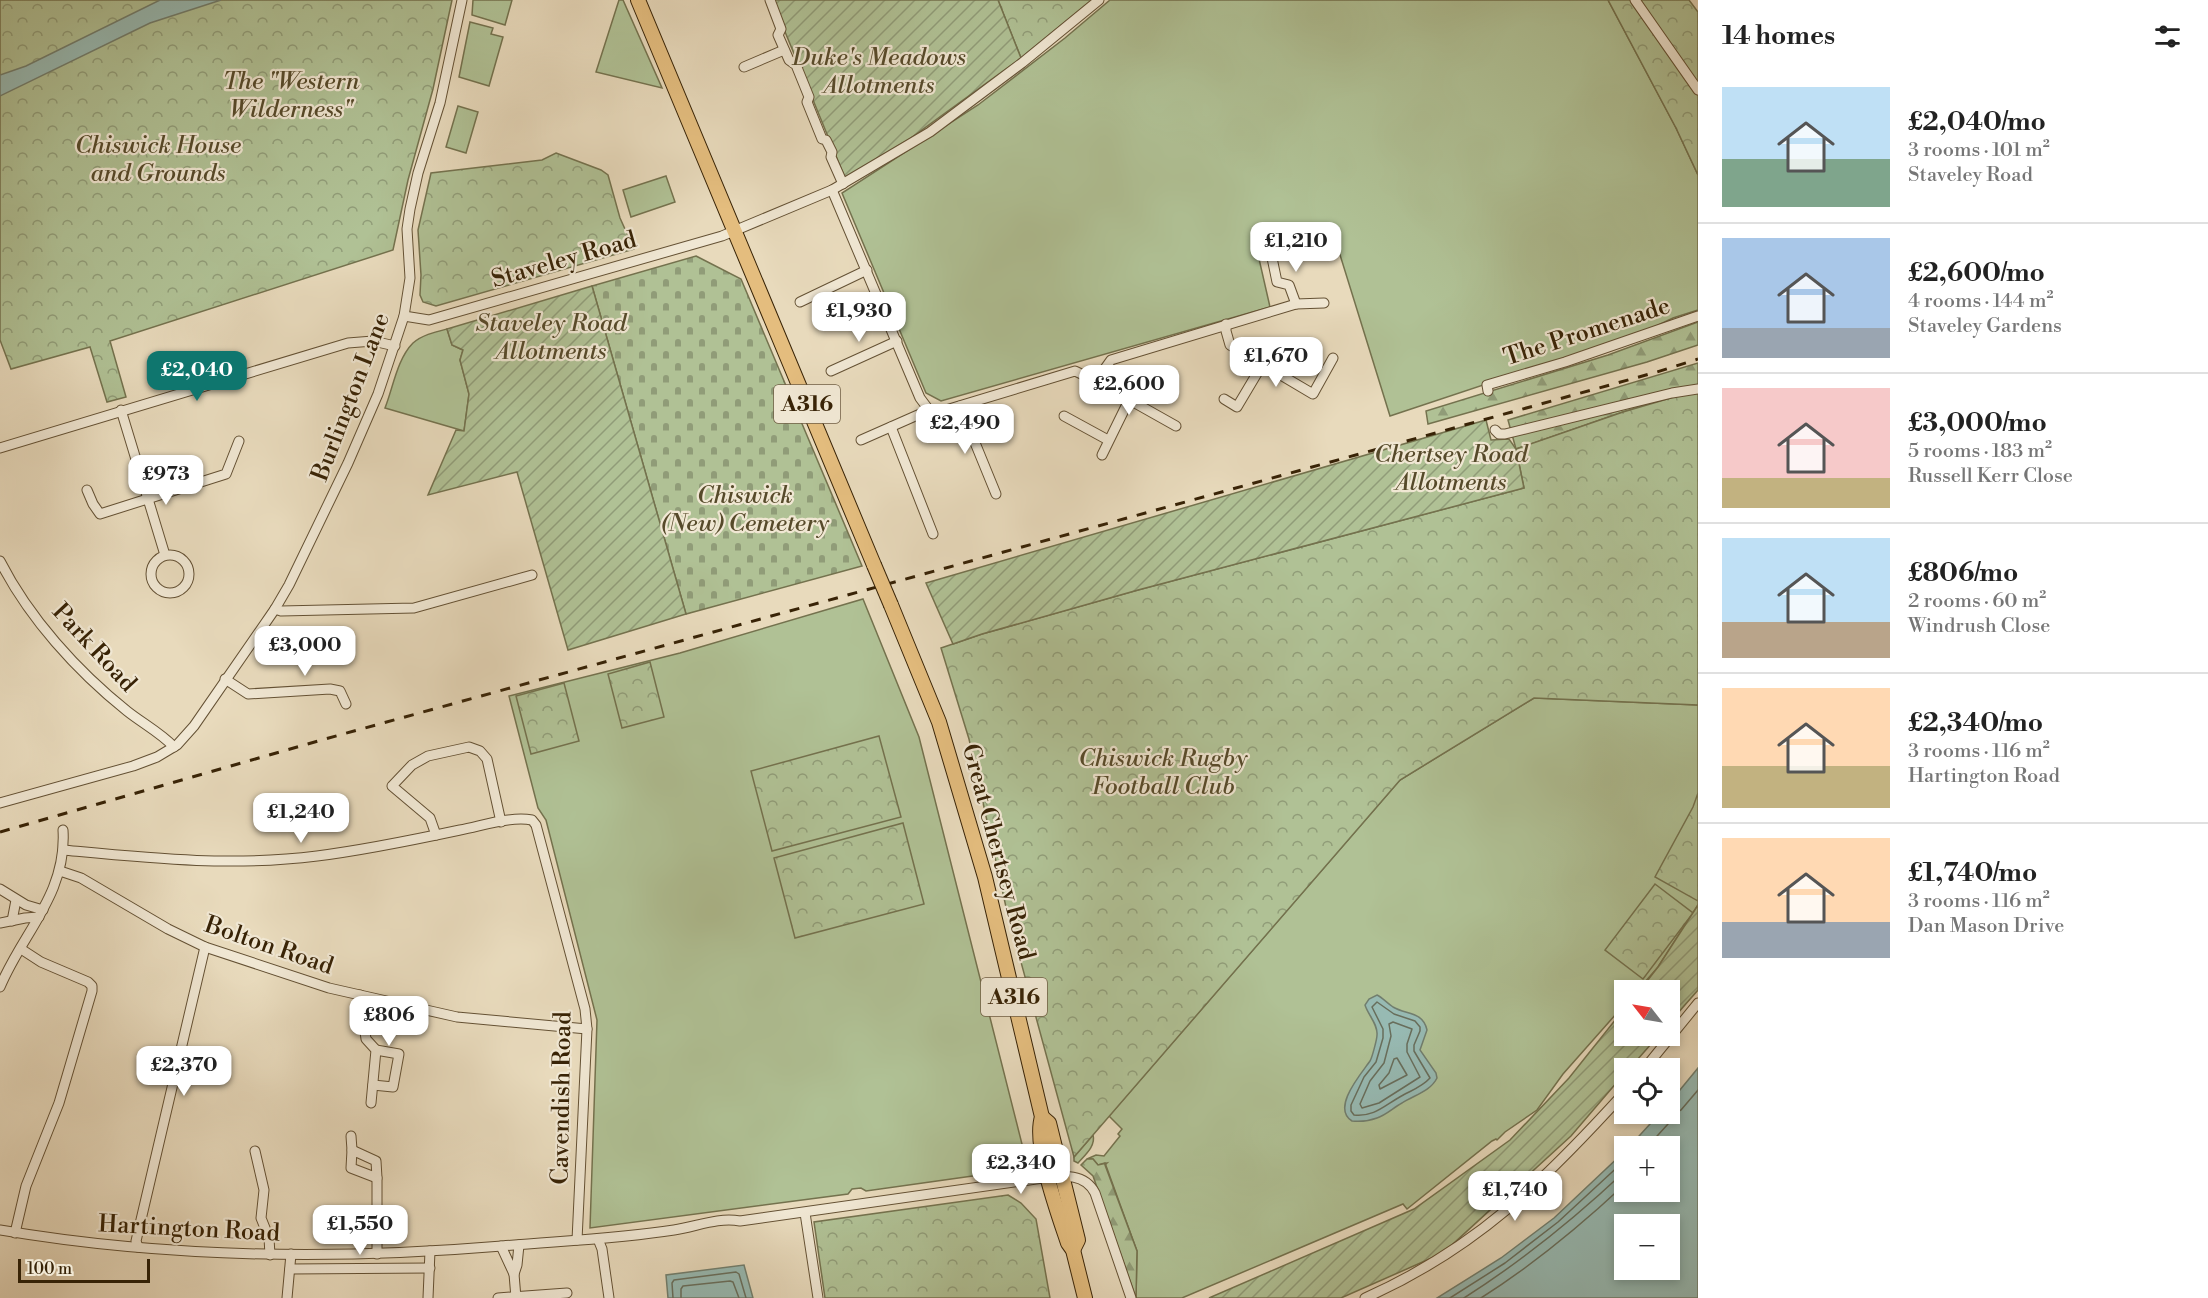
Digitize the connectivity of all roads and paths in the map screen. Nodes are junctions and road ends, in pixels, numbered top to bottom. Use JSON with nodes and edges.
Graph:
{"nodes":[{"id":1,"x":462,"y":0,"type":"edge"},
{"id":2,"x":638,"y":0,"type":"edge"},
{"id":3,"x":770,"y":0,"type":"edge"},
{"id":4,"x":1099,"y":0,"type":"edge"},
{"id":5,"x":1635,"y":0,"type":"edge"},
{"id":6,"x":784,"y":50,"type":"junction"},
{"id":7,"x":744,"y":67,"type":"dead end"},
{"id":8,"x":1698,"y":90,"type":"edge"},
{"id":9,"x":843,"y":184,"type":"junction"},
{"id":10,"x":832,"y":190,"type":"junction"},
{"id":11,"x":734,"y":231,"type":"junction"},
{"id":12,"x":1271,"y":253,"type":"dead end"},
{"id":13,"x":867,"y":270,"type":"junction"},
{"id":14,"x":800,"y":302,"type":"dead end"},
{"id":15,"x":1324,"y":303,"type":"dead end"},
{"id":16,"x":1296,"y":304,"type":"junction"},
{"id":17,"x":404,"y":316,"type":"junction"},
{"id":18,"x":1698,"y":316,"type":"edge"},
{"id":19,"x":1226,"y":324,"type":"junction"},
{"id":20,"x":897,"y":341,"type":"junction"},
{"id":21,"x":395,"y":346,"type":"junction"},
{"id":22,"x":1333,"y":358,"type":"dead end"},
{"id":23,"x":1262,"y":365,"type":"junction"},
{"id":24,"x":831,"y":371,"type":"dead end"},
{"id":25,"x":1096,"y":381,"type":"junction"},
{"id":26,"x":1487,"y":388,"type":"dead end"},
{"id":27,"x":1698,"y":389,"type":"edge"},
{"id":28,"x":1224,"y":399,"type":"dead end"},
{"id":29,"x":1130,"y":400,"type":"junction"},
{"id":30,"x":960,"y":406,"type":"junction"},
{"id":31,"x":929,"y":410,"type":"junction"},
{"id":32,"x":121,"y":411,"type":"junction"},
{"id":33,"x":1064,"y":416,"type":"dead end"},
{"id":34,"x":1176,"y":426,"type":"dead end"},
{"id":35,"x":891,"y":427,"type":"junction"},
{"id":36,"x":1495,"y":430,"type":"dead end"},
{"id":37,"x":861,"y":440,"type":"dead end"},
{"id":38,"x":1108,"y":440,"type":"junction"},
{"id":39,"x":239,"y":441,"type":"dead end"},
{"id":40,"x":0,"y":448,"type":"edge"},
{"id":41,"x":1102,"y":455,"type":"dead end"},
{"id":42,"x":87,"y":490,"type":"dead end"},
{"id":43,"x":996,"y":494,"type":"dead end"},
{"id":44,"x":147,"y":498,"type":"junction"},
{"id":45,"x":933,"y":534,"type":"dead end"},
{"id":46,"x":165,"y":555,"type":"junction"},
{"id":47,"x":0,"y":561,"type":"edge"},
{"id":48,"x":532,"y":575,"type":"dead end"},
{"id":49,"x":8,"y":576,"type":"junction"},
{"id":50,"x":0,"y":583,"type":"edge"},
{"id":51,"x":275,"y":609,"type":"junction"},
{"id":52,"x":225,"y":679,"type":"junction"},
{"id":53,"x":346,"y":704,"type":"dead end"},
{"id":54,"x":174,"y":747,"type":"junction"},
{"id":55,"x":0,"y":803,"type":"edge"},
{"id":56,"x":501,"y":822,"type":"junction"},
{"id":57,"x":63,"y":830,"type":"dead end"},
{"id":58,"x":436,"y":835,"type":"junction"},
{"id":59,"x":63,"y":850,"type":"junction"},
{"id":60,"x":60,"y":871,"type":"junction"},
{"id":61,"x":0,"y":889,"type":"edge"},
{"id":62,"x":16,"y":900,"type":"junction"},
{"id":63,"x":41,"y":914,"type":"junction"},
{"id":64,"x":12,"y":921,"type":"junction"},
{"id":65,"x":0,"y":923,"type":"edge"},
{"id":66,"x":205,"y":947,"type":"junction"},
{"id":67,"x":21,"y":949,"type":"junction"},
{"id":68,"x":0,"y":987,"type":"edge"},
{"id":69,"x":360,"y":995,"type":"junction"},
{"id":70,"x":1698,"y":1003,"type":"edge"},
{"id":71,"x":587,"y":1029,"type":"junction"},
{"id":72,"x":376,"y":1050,"type":"junction"},
{"id":73,"x":1654,"y":1058,"type":"edge"},
{"id":74,"x":373,"y":1085,"type":"junction"},
{"id":75,"x":371,"y":1103,"type":"dead end"},
{"id":76,"x":1614,"y":1104,"type":"edge"},
{"id":77,"x":351,"y":1136,"type":"dead end"},
{"id":78,"x":352,"y":1150,"type":"junction"},
{"id":79,"x":255,"y":1151,"type":"dead end"},
{"id":80,"x":1056,"y":1177,"type":"junction"},
{"id":81,"x":377,"y":1178,"type":"junction"},
{"id":82,"x":805,"y":1213,"type":"junction"},
{"id":83,"x":0,"y":1230,"type":"edge"},
{"id":84,"x":15,"y":1233,"type":"junction"},
{"id":85,"x":598,"y":1239,"type":"junction"},
{"id":86,"x":577,"y":1240,"type":"junction"},
{"id":87,"x":519,"y":1245,"type":"junction"},
{"id":88,"x":501,"y":1246,"type":"junction"},
{"id":89,"x":138,"y":1247,"type":"junction"},
{"id":90,"x":430,"y":1251,"type":"junction"},
{"id":91,"x":291,"y":1254,"type":"junction"},
{"id":92,"x":377,"y":1254,"type":"junction"},
{"id":93,"x":270,"y":1255,"type":"junction"},
{"id":94,"x":430,"y":1268,"type":"junction"},
{"id":95,"x":290,"y":1269,"type":"junction"},
{"id":96,"x":513,"y":1274,"type":"junction"},
{"id":97,"x":567,"y":1293,"type":"dead end"},
{"id":98,"x":516,"y":1297,"type":"edge"},
{"id":99,"x":287,"y":1298,"type":"edge"},
{"id":100,"x":428,"y":1298,"type":"edge"},
{"id":101,"x":498,"y":1298,"type":"edge"},
{"id":102,"x":609,"y":1298,"type":"edge"},
{"id":103,"x":818,"y":1298,"type":"edge"},
{"id":104,"x":1085,"y":1298,"type":"edge"},
{"id":105,"x":1131,"y":1298,"type":"edge"},
{"id":106,"x":1365,"y":1298,"type":"edge"}],
"edges":[{"from":1,"to":17,"type":"street","name":"Burlington Lane"},
{"from":2,"to":11,"type":"highway","number":"A316"},
{"from":3,"to":6,"type":"street"},
{"from":4,"to":9,"type":"street","name":"Staveley Road"},
{"from":5,"to":8,"type":"street"},
{"from":6,"to":7,"type":"street"},
{"from":6,"to":9,"type":"street"},
{"from":9,"to":10,"type":"street","name":"Staveley Road"},
{"from":10,"to":11,"type":"street","name":"Staveley Road"},
{"from":10,"to":13,"type":"street"},
{"from":11,"to":17,"type":"street","name":"Staveley Road"},
{"from":11,"to":80,"type":"highway","name":"Great Chertsey Road","number":"A316","bridge":true},
{"from":12,"to":16,"type":"street"},
{"from":13,"to":14,"type":"street"},
{"from":13,"to":20,"type":"street"},
{"from":15,"to":16,"type":"street"},
{"from":16,"to":19,"type":"street"},
{"from":17,"to":21,"type":"street","name":"Burlington Lane"},
{"from":18,"to":26,"type":"street","name":"The Promenade"},
{"from":19,"to":23,"type":"street"},
{"from":19,"to":25,"type":"street"},
{"from":20,"to":24,"type":"street"},
{"from":20,"to":31,"type":"street"},
{"from":21,"to":32,"type":"street"},
{"from":21,"to":51,"type":"street","name":"Burlington Lane"},
{"from":22,"to":23,"type":"street"},
{"from":23,"to":28,"type":"street"},
{"from":25,"to":29,"type":"street"},
{"from":25,"to":30,"type":"street"},
{"from":27,"to":36,"type":"street"},
{"from":29,"to":34,"type":"street"},
{"from":29,"to":38,"type":"street"},
{"from":30,"to":31,"type":"street"},
{"from":30,"to":43,"type":"street"},
{"from":31,"to":35,"type":"street"},
{"from":32,"to":40,"type":"street"},
{"from":32,"to":44,"type":"street"},
{"from":33,"to":38,"type":"street"},
{"from":35,"to":37,"type":"street"},
{"from":35,"to":45,"type":"street"},
{"from":38,"to":41,"type":"street"},
{"from":39,"to":44,"type":"street"},
{"from":42,"to":44,"type":"street"},
{"from":44,"to":46,"type":"street"},
{"from":46,"to":46,"type":"street"},
{"from":47,"to":49,"type":"street","name":"Park Road"},
{"from":48,"to":51,"type":"street"},
{"from":49,"to":50,"type":"street"},
{"from":49,"to":54,"type":"street","name":"Park Road"},
{"from":51,"to":52,"type":"street","name":"Burlington Lane"},
{"from":52,"to":53,"type":"street"},
{"from":52,"to":54,"type":"street","name":"Burlington Lane"},
{"from":54,"to":55,"type":"street","name":"Burlington Lane"},
{"from":56,"to":58,"type":"street"},
{"from":56,"to":58,"type":"street"},
{"from":56,"to":71,"type":"street","name":"Cavendish Road"},
{"from":57,"to":59,"type":"street"},
{"from":58,"to":59,"type":"street"},
{"from":59,"to":60,"type":"street"},
{"from":60,"to":63,"type":"street"},
{"from":60,"to":66,"type":"street","name":"Bolton Road"},
{"from":61,"to":62,"type":"street"},
{"from":62,"to":63,"type":"street"},
{"from":62,"to":64,"type":"street"},
{"from":63,"to":64,"type":"street"},
{"from":63,"to":67,"type":"street"},
{"from":64,"to":65,"type":"street"},
{"from":66,"to":69,"type":"street","name":"Bolton Road"},
{"from":66,"to":89,"type":"street"},
{"from":67,"to":68,"type":"street"},
{"from":67,"to":84,"type":"street"},
{"from":69,"to":71,"type":"street","name":"Bolton Road"},
{"from":69,"to":72,"type":"street"},
{"from":70,"to":73,"type":"street"},
{"from":71,"to":86,"type":"street","name":"Cavendish Road"},
{"from":72,"to":74,"type":"street"},
{"from":72,"to":74,"type":"street"},
{"from":74,"to":75,"type":"street"},
{"from":76,"to":106,"type":"street"},
{"from":77,"to":78,"type":"street"},
{"from":78,"to":81,"type":"street"},
{"from":78,"to":81,"type":"street"},
{"from":79,"to":93,"type":"street"},
{"from":80,"to":82,"type":"street","name":"Hartington Road"},
{"from":80,"to":104,"type":"highway","number":"A316"},
{"from":80,"to":105,"type":"street"},
{"from":81,"to":92,"type":"street"},
{"from":82,"to":85,"type":"street","name":"Hartington Road"},
{"from":82,"to":103,"type":"street"},
{"from":83,"to":84,"type":"street","name":"Hartington Road"},
{"from":84,"to":89,"type":"street","name":"Hartington Road"},
{"from":85,"to":86,"type":"street","name":"Hartington Road"},
{"from":85,"to":102,"type":"street"},
{"from":86,"to":87,"type":"street","name":"Hartington Road"},
{"from":87,"to":88,"type":"street","name":"Hartington Road"},
{"from":87,"to":96,"type":"street"},
{"from":88,"to":90,"type":"street","name":"Hartington Road"},
{"from":88,"to":96,"type":"street"},
{"from":89,"to":93,"type":"street","name":"Hartington Road"},
{"from":90,"to":92,"type":"street","name":"Hartington Road"},
{"from":90,"to":94,"type":"street"},
{"from":91,"to":92,"type":"street","name":"Hartington Road"},
{"from":91,"to":93,"type":"street","name":"Hartington Road"},
{"from":91,"to":95,"type":"street"},
{"from":94,"to":95,"type":"street"},
{"from":94,"to":100,"type":"street"},
{"from":95,"to":99,"type":"street"},
{"from":96,"to":98,"type":"street"},
{"from":97,"to":98,"type":"street"},
{"from":98,"to":101,"type":"street"}]}
